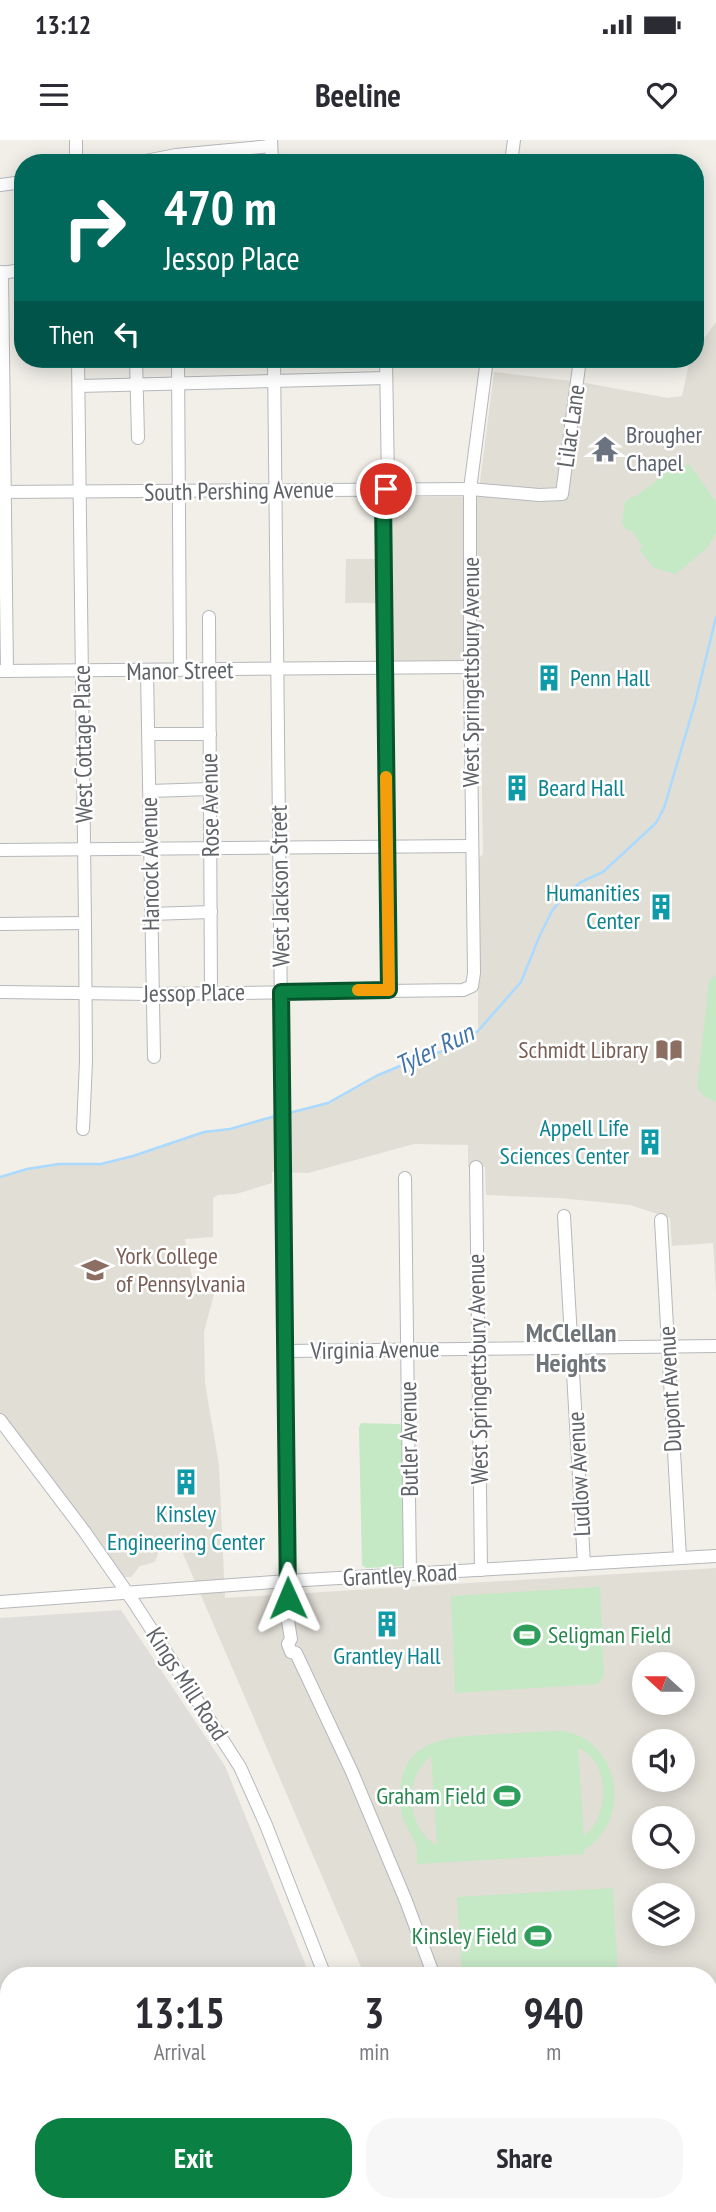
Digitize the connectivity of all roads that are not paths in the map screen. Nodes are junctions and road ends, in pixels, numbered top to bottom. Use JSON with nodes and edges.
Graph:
{"nodes":[{"id":1,"x":271,"y":143,"type":"edge"},
{"id":2,"x":206,"y":154,"type":"edge"},
{"id":3,"x":1,"y":273,"type":"edge"},
{"id":4,"x":78,"y":368,"type":"edge"},
{"id":5,"x":136,"y":368,"type":"edge"},
{"id":6,"x":178,"y":368,"type":"edge"},
{"id":7,"x":274,"y":368,"type":"edge"},
{"id":8,"x":386,"y":368,"type":"edge"},
{"id":9,"x":486,"y":368,"type":"edge"},
{"id":10,"x":579,"y":368,"type":"edge"},
{"id":11,"x":386,"y":378,"type":"junction"},
{"id":12,"x":275,"y":380,"type":"junction"},
{"id":13,"x":178,"y":383,"type":"junction"},
{"id":14,"x":137,"y":384,"type":"junction"},
{"id":15,"x":79,"y":386,"type":"junction"},
{"id":16,"x":138,"y":438,"type":"dead end"},
{"id":17,"x":386,"y":489,"type":"junction"},
{"id":18,"x":470,"y":489,"type":"junction"},
{"id":19,"x":274,"y":491,"type":"junction"},
{"id":20,"x":3,"y":492,"type":"edge"},
{"id":21,"x":177,"y":492,"type":"junction"},
{"id":22,"x":80,"y":493,"type":"junction"},
{"id":23,"x":562,"y":494,"type":"joint"},
{"id":24,"x":3,"y":547,"type":"edge"},
{"id":25,"x":209,"y":617,"type":"dead end"},
{"id":26,"x":470,"y":667,"type":"junction"},
{"id":27,"x":385,"y":668,"type":"junction"},
{"id":28,"x":180,"y":670,"type":"junction"},
{"id":29,"x":210,"y":670,"type":"junction"},
{"id":30,"x":277,"y":670,"type":"junction"},
{"id":31,"x":3,"y":671,"type":"edge"},
{"id":32,"x":147,"y":671,"type":"junction"},
{"id":33,"x":82,"y":672,"type":"junction"},
{"id":34,"x":149,"y":734,"type":"junction"},
{"id":35,"x":210,"y":734,"type":"junction"},
{"id":36,"x":210,"y":789,"type":"junction"},
{"id":37,"x":149,"y":791,"type":"junction"},
{"id":38,"x":472,"y":846,"type":"junction"},
{"id":39,"x":387,"y":847,"type":"junction"},
{"id":40,"x":280,"y":848,"type":"junction"},
{"id":41,"x":211,"y":849,"type":"junction"},
{"id":42,"x":0,"y":850,"type":"edge"},
{"id":43,"x":85,"y":850,"type":"junction"},
{"id":44,"x":149,"y":850,"type":"junction"},
{"id":45,"x":211,"y":912,"type":"junction"},
{"id":46,"x":151,"y":914,"type":"junction"},
{"id":47,"x":85,"y":923,"type":"junction"},
{"id":48,"x":0,"y":924,"type":"edge"},
{"id":49,"x":472,"y":986,"type":"joint"},
{"id":50,"x":389,"y":990,"type":"junction"},
{"id":51,"x":0,"y":992,"type":"edge"},
{"id":52,"x":281,"y":992,"type":"junction"},
{"id":53,"x":85,"y":993,"type":"junction"},
{"id":54,"x":211,"y":993,"type":"junction"},
{"id":55,"x":151,"y":994,"type":"junction"},
{"id":56,"x":154,"y":1057,"type":"dead end"},
{"id":57,"x":83,"y":1129,"type":"dead end"},
{"id":58,"x":476,"y":1167,"type":"dead end"},
{"id":59,"x":405,"y":1178,"type":"dead end"},
{"id":60,"x":564,"y":1216,"type":"dead end"},
{"id":61,"x":661,"y":1220,"type":"dead end"},
{"id":62,"x":667,"y":1346,"type":"junction"},
{"id":63,"x":716,"y":1346,"type":"edge"},
{"id":64,"x":572,"y":1347,"type":"junction"},
{"id":65,"x":408,"y":1349,"type":"junction"},
{"id":66,"x":478,"y":1349,"type":"junction"},
{"id":67,"x":285,"y":1350,"type":"junction"},
{"id":68,"x":0,"y":1420,"type":"edge"},
{"id":69,"x":716,"y":1556,"type":"edge"},
{"id":70,"x":680,"y":1558,"type":"junction"},
{"id":71,"x":584,"y":1564,"type":"junction"},
{"id":72,"x":481,"y":1570,"type":"junction"},
{"id":73,"x":410,"y":1574,"type":"junction"},
{"id":74,"x":287,"y":1581,"type":"junction"},
{"id":75,"x":127,"y":1593,"type":"junction"},
{"id":76,"x":0,"y":1602,"type":"edge"},
{"id":77,"x":321,"y":1967,"type":"edge"},
{"id":78,"x":431,"y":1967,"type":"edge"}],
"edges":[{"from":1,"to":2,"type":"street"},
{"from":3,"to":20,"type":"street"},
{"from":4,"to":15,"type":"street","name":"West Cottage Place"},
{"from":5,"to":14,"type":"street"},
{"from":6,"to":13,"type":"street"},
{"from":7,"to":12,"type":"street","name":"West Jackson Street"},
{"from":8,"to":11,"type":"street"},
{"from":9,"to":18,"type":"street","name":"West Springettsbury Avenue"},
{"from":10,"to":23,"type":"street","name":"Lilac Lane"},
{"from":11,"to":12,"type":"street"},
{"from":11,"to":17,"type":"street"},
{"from":12,"to":13,"type":"street"},
{"from":12,"to":19,"type":"street","name":"West Jackson Street"},
{"from":13,"to":14,"type":"street"},
{"from":13,"to":21,"type":"street"},
{"from":14,"to":15,"type":"street"},
{"from":14,"to":16,"type":"street"},
{"from":15,"to":22,"type":"street","name":"West Cottage Place"},
{"from":17,"to":18,"type":"street","name":"South Pershing Avenue"},
{"from":17,"to":19,"type":"street","name":"South Pershing Avenue"},
{"from":17,"to":27,"type":"street"},
{"from":18,"to":23,"type":"street","name":"South Pershing Avenue"},
{"from":18,"to":26,"type":"street","name":"West Springettsbury Avenue"},
{"from":19,"to":21,"type":"street","name":"South Pershing Avenue"},
{"from":19,"to":30,"type":"street","name":"West Jackson Street"},
{"from":20,"to":22,"type":"street","name":"South Pershing Avenue"},
{"from":20,"to":24,"type":"street"},
{"from":21,"to":22,"type":"street","name":"South Pershing Avenue"},
{"from":21,"to":28,"type":"street"},
{"from":22,"to":33,"type":"street","name":"West Cottage Place"},
{"from":24,"to":31,"type":"street"},
{"from":25,"to":29,"type":"street","name":"Rose Avenue"},
{"from":26,"to":27,"type":"street","name":"Manor Street"},
{"from":26,"to":38,"type":"street","name":"West Springettsbury Avenue"},
{"from":27,"to":30,"type":"street","name":"Manor Street"},
{"from":27,"to":39,"type":"street"},
{"from":28,"to":29,"type":"street","name":"Manor Street"},
{"from":28,"to":32,"type":"street","name":"Manor Street"},
{"from":29,"to":30,"type":"street","name":"Manor Street"},
{"from":29,"to":35,"type":"street","name":"Rose Avenue"},
{"from":30,"to":40,"type":"street","name":"West Jackson Street"},
{"from":31,"to":33,"type":"street","name":"Manor Street"},
{"from":32,"to":33,"type":"street","name":"Manor Street"},
{"from":32,"to":34,"type":"street","name":"Hancock Avenue"},
{"from":33,"to":43,"type":"street","name":"West Cottage Place"},
{"from":34,"to":35,"type":"street"},
{"from":34,"to":37,"type":"street","name":"Hancock Avenue"},
{"from":35,"to":36,"type":"street","name":"Rose Avenue"},
{"from":36,"to":37,"type":"street"},
{"from":36,"to":41,"type":"street","name":"Rose Avenue"},
{"from":37,"to":44,"type":"street","name":"Hancock Avenue"},
{"from":38,"to":39,"type":"street"},
{"from":38,"to":49,"type":"street","name":"West Springettsbury Avenue"},
{"from":39,"to":40,"type":"street"},
{"from":39,"to":50,"type":"street"},
{"from":40,"to":41,"type":"street"},
{"from":40,"to":52,"type":"street","name":"West Jackson Street"},
{"from":41,"to":44,"type":"street"},
{"from":41,"to":45,"type":"street","name":"Rose Avenue"},
{"from":42,"to":43,"type":"street"},
{"from":43,"to":44,"type":"street"},
{"from":43,"to":47,"type":"street","name":"West Cottage Place"},
{"from":44,"to":46,"type":"street","name":"Hancock Avenue"},
{"from":45,"to":46,"type":"street"},
{"from":45,"to":54,"type":"street","name":"Rose Avenue"},
{"from":46,"to":55,"type":"street","name":"Hancock Avenue"},
{"from":47,"to":48,"type":"street"},
{"from":47,"to":53,"type":"street","name":"West Cottage Place"},
{"from":49,"to":50,"type":"street","name":"Jessop Place"},
{"from":50,"to":52,"type":"street","name":"Jessop Place"},
{"from":51,"to":53,"type":"street","name":"Jessop Place"},
{"from":52,"to":54,"type":"street","name":"Jessop Place"},
{"from":52,"to":67,"type":"street","name":"West Jackson Street"},
{"from":53,"to":55,"type":"street","name":"Jessop Place"},
{"from":53,"to":57,"type":"street","name":"West Cottage Place"},
{"from":54,"to":55,"type":"street","name":"Jessop Place"},
{"from":55,"to":56,"type":"street","name":"Hancock Avenue"},
{"from":58,"to":66,"type":"street","name":"West Springettsbury Avenue"},
{"from":59,"to":65,"type":"street","name":"Butler Avenue"},
{"from":60,"to":64,"type":"street","name":"Ludlow Avenue"},
{"from":61,"to":62,"type":"street","name":"Dupont Avenue"},
{"from":62,"to":63,"type":"street","name":"Virginia Avenue"},
{"from":62,"to":64,"type":"street","name":"Virginia Avenue"},
{"from":62,"to":70,"type":"street","name":"Dupont Avenue"},
{"from":64,"to":66,"type":"street","name":"Virginia Avenue"},
{"from":64,"to":71,"type":"street","name":"Ludlow Avenue"},
{"from":65,"to":66,"type":"street","name":"Virginia Avenue"},
{"from":65,"to":67,"type":"street","name":"Virginia Avenue"},
{"from":65,"to":73,"type":"street","name":"Butler Avenue"},
{"from":66,"to":72,"type":"street","name":"West Springettsbury Avenue"},
{"from":67,"to":74,"type":"street","name":"West Jackson Street"},
{"from":68,"to":75,"type":"street","name":"Kings Mill Road"},
{"from":69,"to":70,"type":"street","name":"Grantley Road"},
{"from":70,"to":71,"type":"street","name":"Grantley Road"},
{"from":71,"to":72,"type":"street","name":"Grantley Road"},
{"from":72,"to":73,"type":"street","name":"Grantley Road"},
{"from":73,"to":74,"type":"street","name":"Grantley Road"},
{"from":74,"to":75,"type":"street","name":"Grantley Road"},
{"from":74,"to":78,"type":"street","name":"West Jackson Street"},
{"from":75,"to":76,"type":"street","name":"Grantley Road"},
{"from":75,"to":77,"type":"street","name":"Kings Mill Road"}]}
